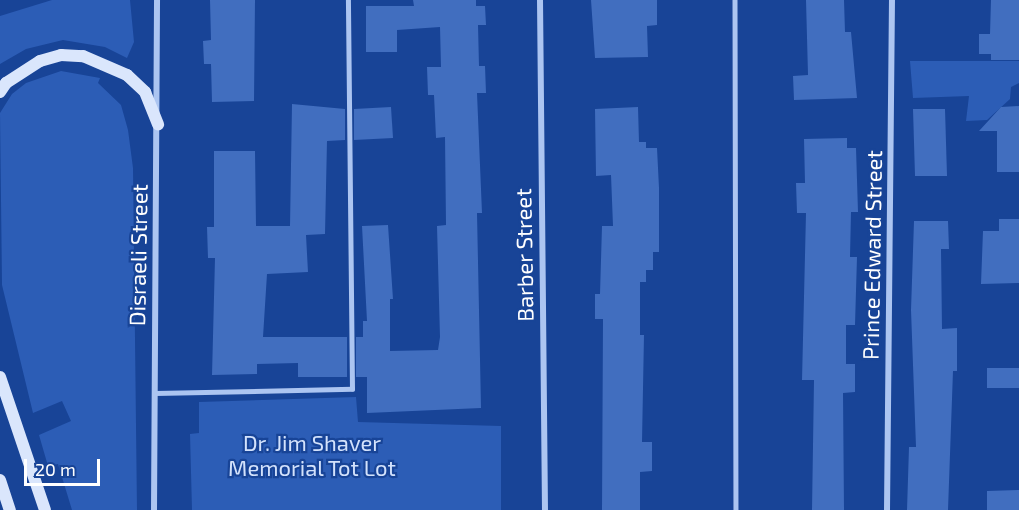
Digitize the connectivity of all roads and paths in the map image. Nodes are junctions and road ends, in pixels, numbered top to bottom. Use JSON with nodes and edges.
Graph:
{"nodes":[{"id":1,"x":157,"y":0,"type":"edge"},
{"id":2,"x":348,"y":0,"type":"edge"},
{"id":3,"x":540,"y":0,"type":"edge"},
{"id":4,"x":735,"y":0,"type":"edge"},
{"id":5,"x":892,"y":0,"type":"edge"},
{"id":6,"x":0,"y":92,"type":"edge"},
{"id":7,"x":158,"y":124,"type":"junction"},
{"id":8,"x":0,"y":377,"type":"edge"},
{"id":9,"x":155,"y":393,"type":"junction"},
{"id":10,"x":0,"y":480,"type":"edge"},
{"id":11,"x":0,"y":487,"type":"edge"},
{"id":12,"x":9,"y":506,"type":"edge"},
{"id":13,"x":45,"y":510,"type":"edge"},
{"id":14,"x":154,"y":510,"type":"edge"},
{"id":15,"x":545,"y":510,"type":"edge"},
{"id":16,"x":736,"y":510,"type":"edge"},
{"id":17,"x":887,"y":510,"type":"edge"}],
"edges":[{"from":1,"to":7,"type":"street","name":"Disraeli Street"},
{"from":2,"to":9,"type":"lane"},
{"from":3,"to":15,"type":"street","name":"Barber Street"},
{"from":4,"to":16,"type":"lane"},
{"from":5,"to":17,"type":"street","name":"Prince Edward Street"},
{"from":6,"to":7,"type":"main road"},
{"from":7,"to":9,"type":"street","name":"Disraeli Street"},
{"from":8,"to":13,"type":"main road"},
{"from":9,"to":14,"type":"street","name":"Disraeli Street"},
{"from":10,"to":12,"type":"main road"},
{"from":11,"to":12,"type":"main road"}]}
